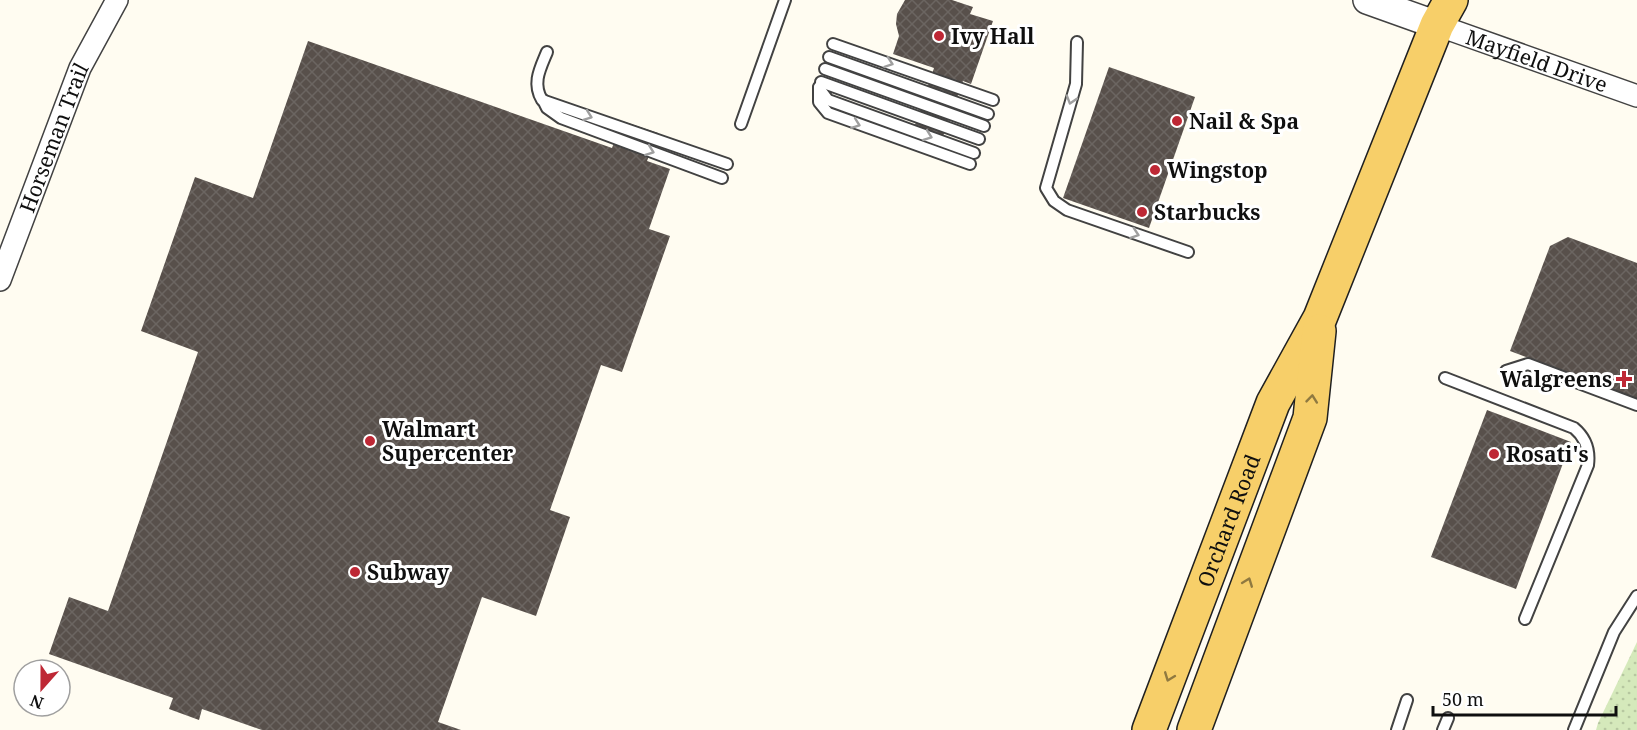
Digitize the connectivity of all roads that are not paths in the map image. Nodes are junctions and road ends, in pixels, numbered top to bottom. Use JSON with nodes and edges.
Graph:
{"nodes":[{"id":1,"x":117,"y":0,"type":"edge"},
{"id":2,"x":785,"y":0,"type":"edge"},
{"id":3,"x":1367,"y":0,"type":"edge"},
{"id":4,"x":1444,"y":12,"type":"edge"},
{"id":5,"x":1077,"y":42,"type":"dead end"},
{"id":6,"x":833,"y":44,"type":"dead end"},
{"id":7,"x":547,"y":52,"type":"dead end"},
{"id":8,"x":829,"y":57,"type":"dead end"},
{"id":9,"x":825,"y":69,"type":"dead end"},
{"id":10,"x":820,"y":85,"type":"junction"},
{"id":11,"x":1637,"y":96,"type":"edge"},
{"id":12,"x":543,"y":100,"type":"junction"},
{"id":13,"x":993,"y":100,"type":"dead end"},
{"id":14,"x":988,"y":114,"type":"dead end"},
{"id":15,"x":741,"y":124,"type":"dead end"},
{"id":16,"x":984,"y":126,"type":"dead end"},
{"id":17,"x":979,"y":139,"type":"dead end"},
{"id":18,"x":974,"y":153,"type":"dead end"},
{"id":19,"x":970,"y":164,"type":"dead end"},
{"id":20,"x":727,"y":165,"type":"dead end"},
{"id":21,"x":722,"y":177,"type":"dead end"},
{"id":22,"x":9,"y":228,"type":"edge"},
{"id":23,"x":1188,"y":252,"type":"dead end"},
{"id":24,"x":0,"y":280,"type":"edge"},
{"id":25,"x":1320,"y":318,"type":"junction"},
{"id":26,"x":1506,"y":371,"type":"dead end"},
{"id":27,"x":1445,"y":378,"type":"dead end"},
{"id":28,"x":1637,"y":405,"type":"edge"},
{"id":29,"x":1637,"y":596,"type":"edge"},
{"id":30,"x":1525,"y":619,"type":"dead end"},
{"id":31,"x":1407,"y":700,"type":"dead end"},
{"id":32,"x":1448,"y":718,"type":"dead end"},
{"id":33,"x":1149,"y":730,"type":"edge"},
{"id":34,"x":1194,"y":730,"type":"edge"},
{"id":35,"x":1397,"y":730,"type":"edge"},
{"id":36,"x":1443,"y":730,"type":"edge"},
{"id":37,"x":1574,"y":730,"type":"edge"}],
"edges":[{"from":1,"to":22,"type":"street","name":"Horseman Trail"},
{"from":2,"to":15,"type":"lane"},
{"from":3,"to":4,"type":"street"},
{"from":4,"to":11,"type":"street","name":"Mayfield Drive"},
{"from":4,"to":25,"type":"main road","name":"Orchard Road"},
{"from":5,"to":23,"type":"lane","one_way":true},
{"from":6,"to":13,"type":"lane","one_way":true},
{"from":7,"to":12,"type":"lane"},
{"from":8,"to":14,"type":"lane"},
{"from":9,"to":16,"type":"lane"},
{"from":10,"to":17,"type":"lane"},
{"from":10,"to":18,"type":"lane","one_way":true},
{"from":10,"to":19,"type":"lane","one_way":true},
{"from":12,"to":20,"type":"lane","one_way":true},
{"from":12,"to":21,"type":"lane","one_way":true},
{"from":22,"to":24,"type":"street","name":"Horseman Trail"},
{"from":25,"to":33,"type":"main road","name":"Orchard Road","one_way":true},
{"from":34,"to":25,"type":"main road","name":"Orchard Road","one_way":true},
{"from":26,"to":28,"type":"lane"},
{"from":27,"to":30,"type":"lane"},
{"from":29,"to":37,"type":"lane"},
{"from":31,"to":35,"type":"lane"},
{"from":32,"to":36,"type":"lane"}]}
